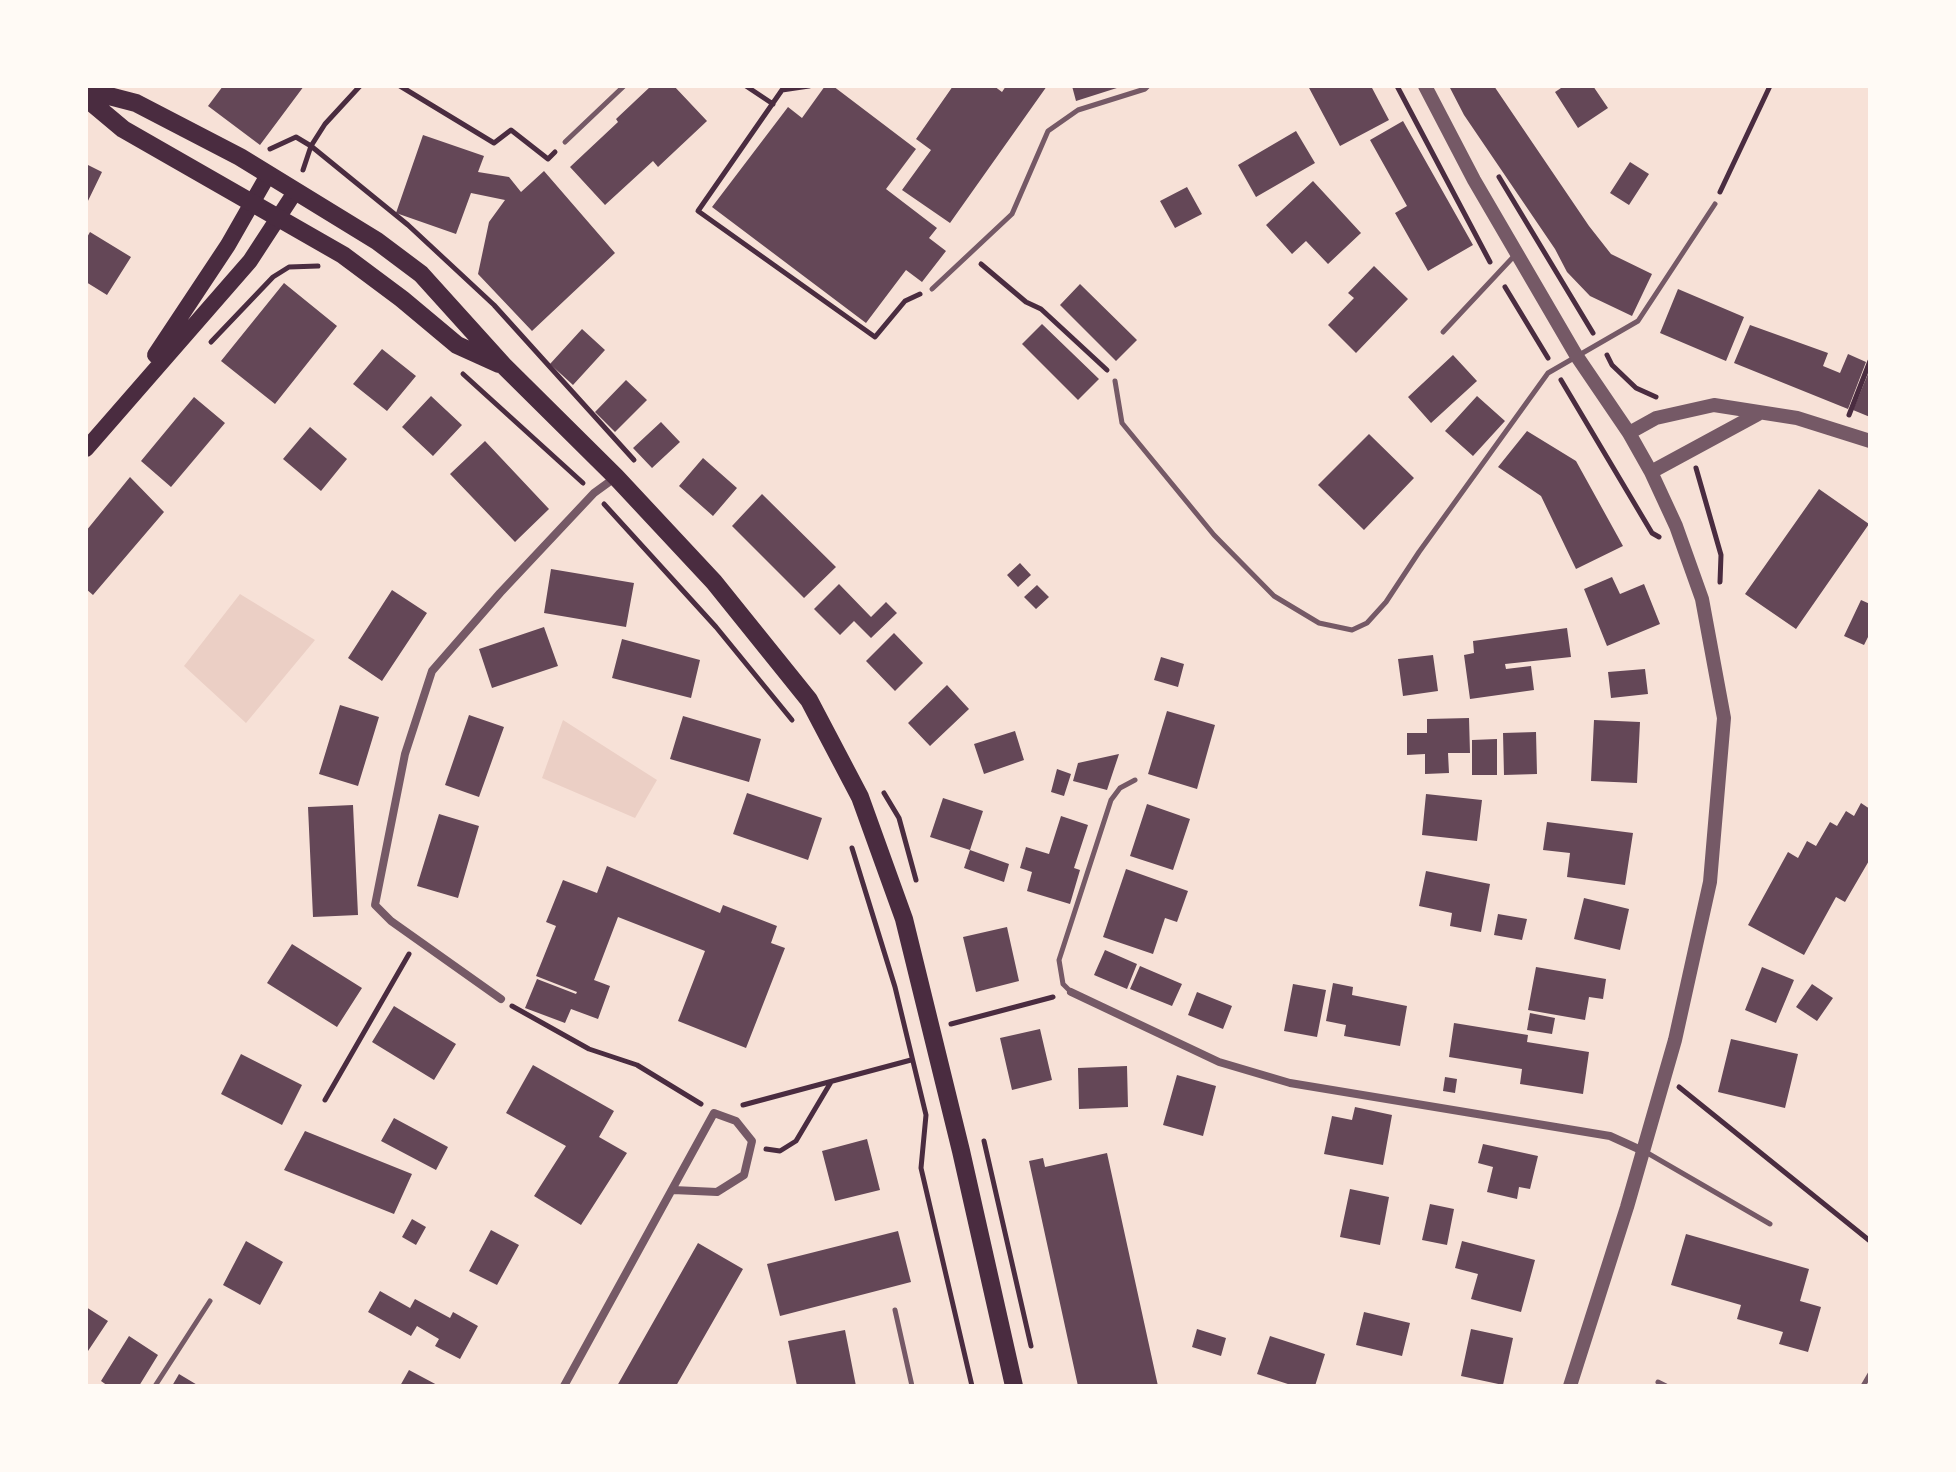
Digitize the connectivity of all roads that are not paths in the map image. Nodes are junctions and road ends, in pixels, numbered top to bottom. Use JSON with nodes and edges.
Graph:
{"nodes":[{"id":1,"x":624,"y":86,"type":"edge"},
{"id":2,"x":1148,"y":86,"type":"edge"},
{"id":3,"x":1425,"y":86,"type":"edge"},
{"id":4,"x":86,"y":90,"type":"edge"},
{"id":5,"x":86,"y":98,"type":"edge"},
{"id":6,"x":565,"y":142,"type":"road end"},
{"id":7,"x":268,"y":175,"type":"junction"},
{"id":8,"x":295,"y":192,"type":"junction"},
{"id":9,"x":253,"y":202,"type":"junction"},
{"id":10,"x":1715,"y":204,"type":"road end"},
{"id":11,"x":279,"y":218,"type":"junction"},
{"id":12,"x":1517,"y":254,"type":"junction"},
{"id":13,"x":932,"y":289,"type":"road end"},
{"id":14,"x":1443,"y":332,"type":"dead end"},
{"id":15,"x":1576,"y":355,"type":"junction"},
{"id":16,"x":505,"y":367,"type":"junction"},
{"id":17,"x":1115,"y":381,"type":"road end"},
{"id":18,"x":129,"y":397,"type":"junction"},
{"id":19,"x":1758,"y":414,"type":"junction"},
{"id":20,"x":1629,"y":433,"type":"junction"},
{"id":21,"x":1870,"y":441,"type":"edge"},
{"id":22,"x":86,"y":449,"type":"edge"},
{"id":23,"x":1651,"y":472,"type":"junction"},
{"id":24,"x":616,"y":477,"type":"junction"},
{"id":25,"x":1135,"y":780,"type":"dead end"},
{"id":26,"x":1071,"y":992,"type":"joint"},
{"id":27,"x":501,"y":999,"type":"road end"},
{"id":28,"x":1643,"y":1151,"type":"junction"},
{"id":29,"x":673,"y":1190,"type":"junction"},
{"id":30,"x":1770,"y":1224,"type":"dead end"},
{"id":31,"x":210,"y":1301,"type":"dead end"},
{"id":32,"x":895,"y":1310,"type":"dead end"},
{"id":33,"x":1870,"y":1374,"type":"edge"},
{"id":34,"x":1658,"y":1382,"type":"dead end"},
{"id":35,"x":155,"y":1386,"type":"edge"},
{"id":36,"x":564,"y":1386,"type":"edge"},
{"id":37,"x":912,"y":1386,"type":"edge"},
{"id":38,"x":1014,"y":1386,"type":"edge"},
{"id":39,"x":1570,"y":1386,"type":"edge"},
{"id":40,"x":1666,"y":1386,"type":"edge"},
{"id":41,"x":1863,"y":1386,"type":"edge"}],
"edges":[{"from":1,"to":6,"type":"lane"},
{"from":2,"to":13,"type":"lane"},
{"from":3,"to":12,"type":"street"},
{"from":4,"to":7,"type":"main road"},
{"from":5,"to":9,"type":"main road"},
{"from":7,"to":8,"type":"main road"},
{"from":7,"to":9,"type":"main road"},
{"from":8,"to":11,"type":"main road"},
{"from":8,"to":16,"type":"main road"},
{"from":9,"to":11,"type":"main road"},
{"from":9,"to":18,"type":"main road"},
{"from":10,"to":15,"type":"lane"},
{"from":11,"to":16,"type":"main road"},
{"from":11,"to":18,"type":"main road"},
{"from":12,"to":14,"type":"lane"},
{"from":12,"to":15,"type":"street"},
{"from":15,"to":17,"type":"lane"},
{"from":15,"to":20,"type":"street"},
{"from":16,"to":24,"type":"main road"},
{"from":18,"to":22,"type":"main road"},
{"from":19,"to":20,"type":"street"},
{"from":19,"to":21,"type":"street"},
{"from":19,"to":23,"type":"street"},
{"from":20,"to":23,"type":"street"},
{"from":23,"to":28,"type":"street"},
{"from":24,"to":27,"type":"street"},
{"from":24,"to":38,"type":"main road"},
{"from":25,"to":26,"type":"lane"},
{"from":26,"to":28,"type":"street"},
{"from":28,"to":30,"type":"lane"},
{"from":28,"to":39,"type":"street"},
{"from":29,"to":29,"type":"street"},
{"from":29,"to":36,"type":"street"},
{"from":31,"to":35,"type":"lane"},
{"from":32,"to":37,"type":"lane"},
{"from":33,"to":41,"type":"lane"},
{"from":34,"to":40,"type":"lane"}]}
